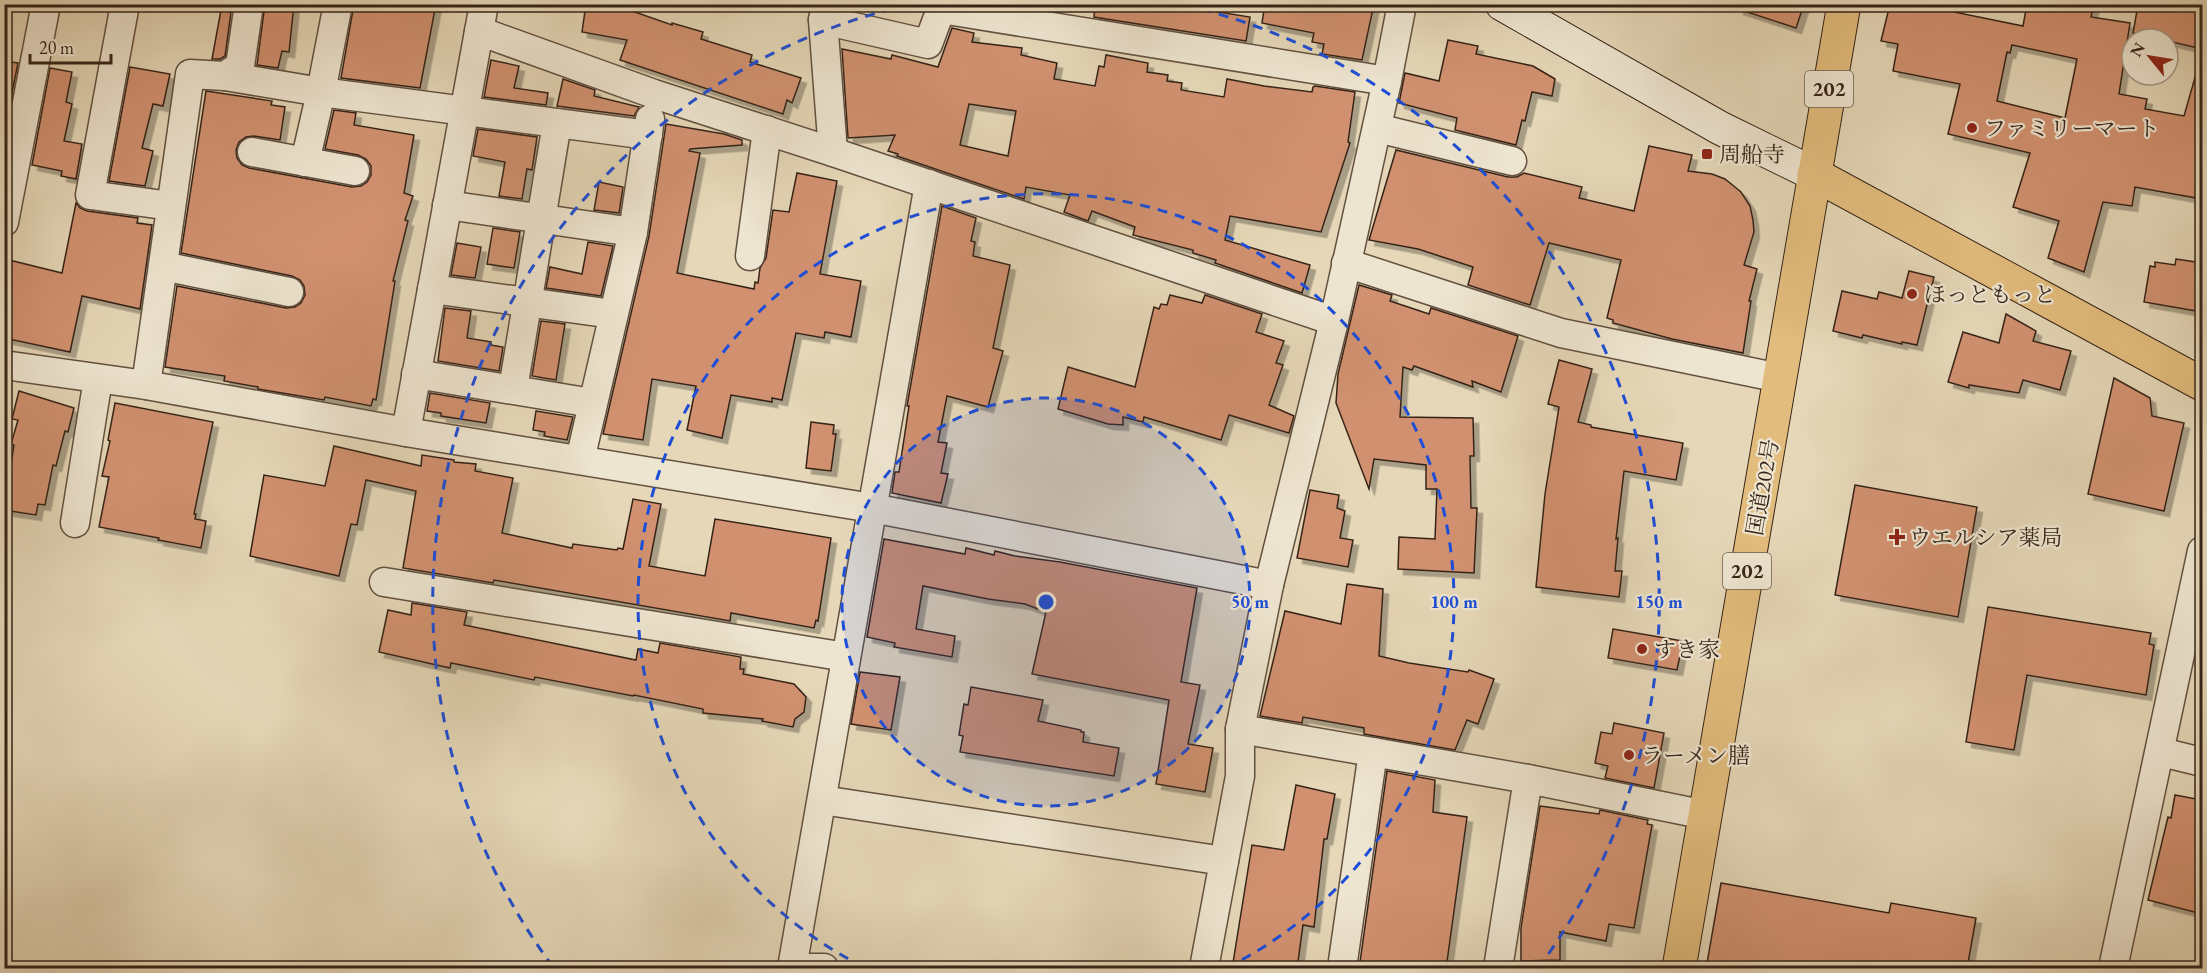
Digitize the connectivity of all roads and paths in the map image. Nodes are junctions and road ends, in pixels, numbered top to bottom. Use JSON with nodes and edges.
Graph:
{"nodes":[{"id":1,"x":46,"y":4,"type":"edge"},
{"id":2,"x":125,"y":4,"type":"edge"},
{"id":3,"x":249,"y":4,"type":"edge"},
{"id":4,"x":338,"y":4,"type":"edge"},
{"id":5,"x":1402,"y":4,"type":"edge"},
{"id":6,"x":1502,"y":4,"type":"edge"},
{"id":7,"x":1844,"y":4,"type":"edge"},
{"id":8,"x":825,"y":12,"type":"edge"},
{"id":9,"x":481,"y":18,"type":"edge"},
{"id":10,"x":225,"y":76,"type":"junction"},
{"id":11,"x":1387,"y":81,"type":"junction"},
{"id":12,"x":321,"y":92,"type":"junction"},
{"id":13,"x":654,"y":94,"type":"junction"},
{"id":14,"x":15,"y":111,"type":"edge"},
{"id":15,"x":464,"y":111,"type":"junction"},
{"id":16,"x":557,"y":123,"type":"junction"},
{"id":17,"x":1377,"y":128,"type":"junction"},
{"id":18,"x":767,"y":130,"type":"junction"},
{"id":19,"x":648,"y":135,"type":"junction"},
{"id":20,"x":252,"y":152,"type":"dead end"},
{"id":21,"x":833,"y":152,"type":"junction"},
{"id":22,"x":1512,"y":161,"type":"dead end"},
{"id":23,"x":305,"y":162,"type":"junction"},
{"id":24,"x":356,"y":171,"type":"dead end"},
{"id":25,"x":1814,"y":174,"type":"junction"},
{"id":26,"x":929,"y":184,"type":"junction"},
{"id":27,"x":447,"y":205,"type":"junction"},
{"id":28,"x":171,"y":206,"type":"junction"},
{"id":29,"x":6,"y":209,"type":"edge"},
{"id":30,"x":540,"y":219,"type":"junction"},
{"id":31,"x":633,"y":232,"type":"junction"},
{"id":32,"x":750,"y":256,"type":"dead end"},
{"id":33,"x":1347,"y":263,"type":"junction"},
{"id":34,"x":163,"y":266,"type":"junction"},
{"id":35,"x":432,"y":289,"type":"junction"},
{"id":36,"x":289,"y":292,"type":"dead end"},
{"id":37,"x":526,"y":302,"type":"junction"},
{"id":38,"x":613,"y":314,"type":"junction"},
{"id":39,"x":1334,"y":321,"type":"junction"},
{"id":40,"x":4,"y":365,"type":"edge"},
{"id":41,"x":416,"y":374,"type":"junction"},
{"id":42,"x":1780,"y":378,"type":"junction"},
{"id":43,"x":98,"y":379,"type":"junction"},
{"id":44,"x":2202,"y":384,"type":"edge"},
{"id":45,"x":146,"y":385,"type":"junction"},
{"id":46,"x":513,"y":389,"type":"junction"},
{"id":47,"x":592,"y":403,"type":"junction"},
{"id":48,"x":406,"y":432,"type":"junction"},
{"id":49,"x":580,"y":460,"type":"junction"},
{"id":50,"x":872,"y":508,"type":"junction"},
{"id":51,"x":75,"y":523,"type":"dead end"},
{"id":52,"x":2202,"y":551,"type":"edge"},
{"id":53,"x":384,"y":582,"type":"dead end"},
{"id":54,"x":1269,"y":585,"type":"junction"},
{"id":55,"x":846,"y":657,"type":"junction"},
{"id":56,"x":1240,"y":729,"type":"junction"},
{"id":57,"x":1373,"y":752,"type":"junction"},
{"id":58,"x":2161,"y":752,"type":"junction"},
{"id":59,"x":2202,"y":762,"type":"edge"},
{"id":60,"x":1528,"y":779,"type":"junction"},
{"id":61,"x":822,"y":800,"type":"junction"},
{"id":62,"x":1706,"y":814,"type":"junction"},
{"id":63,"x":1224,"y":861,"type":"junction"},
{"id":64,"x":793,"y":968,"type":"edge"},
{"id":65,"x":824,"y":969,"type":"edge"},
{"id":66,"x":1204,"y":969,"type":"edge"},
{"id":67,"x":1342,"y":969,"type":"edge"},
{"id":68,"x":1498,"y":969,"type":"edge"},
{"id":69,"x":1679,"y":969,"type":"edge"},
{"id":70,"x":2113,"y":969,"type":"edge"}],
"edges":[{"from":1,"to":14,"type":"street"},
{"from":2,"to":28,"type":"street"},
{"from":3,"to":10,"type":"street"},
{"from":4,"to":12,"type":"street"},
{"from":5,"to":11,"type":"street"},
{"from":6,"to":25,"type":"main road"},
{"from":7,"to":25,"type":"main road","name":"国道202号","number":"202"},
{"from":8,"to":11,"type":"street"},
{"from":8,"to":21,"type":"street"},
{"from":9,"to":13,"type":"street"},
{"from":9,"to":15,"type":"street"},
{"from":10,"to":12,"type":"street"},
{"from":10,"to":28,"type":"street"},
{"from":11,"to":17,"type":"street"},
{"from":12,"to":15,"type":"street"},
{"from":12,"to":23,"type":"street"},
{"from":13,"to":18,"type":"street"},
{"from":13,"to":19,"type":"street"},
{"from":14,"to":29,"type":"street"},
{"from":15,"to":16,"type":"street"},
{"from":15,"to":27,"type":"street"},
{"from":16,"to":19,"type":"street"},
{"from":16,"to":30,"type":"street"},
{"from":17,"to":22,"type":"street"},
{"from":17,"to":33,"type":"street"},
{"from":18,"to":21,"type":"street"},
{"from":18,"to":32,"type":"street"},
{"from":19,"to":31,"type":"street"},
{"from":20,"to":23,"type":"street"},
{"from":21,"to":26,"type":"street"},
{"from":23,"to":24,"type":"street"},
{"from":25,"to":42,"type":"main road","name":"国道202号","number":"202"},
{"from":25,"to":44,"type":"main road"},
{"from":26,"to":39,"type":"street"},
{"from":26,"to":50,"type":"street"},
{"from":27,"to":30,"type":"street"},
{"from":27,"to":35,"type":"street"},
{"from":28,"to":34,"type":"street"},
{"from":30,"to":31,"type":"street"},
{"from":30,"to":37,"type":"street"},
{"from":31,"to":38,"type":"street"},
{"from":33,"to":39,"type":"street"},
{"from":33,"to":42,"type":"street"},
{"from":34,"to":36,"type":"street"},
{"from":34,"to":45,"type":"street"},
{"from":35,"to":37,"type":"street"},
{"from":35,"to":41,"type":"street"},
{"from":37,"to":38,"type":"street"},
{"from":37,"to":46,"type":"street"},
{"from":38,"to":47,"type":"street"},
{"from":39,"to":54,"type":"street"},
{"from":40,"to":43,"type":"street"},
{"from":41,"to":46,"type":"street"},
{"from":41,"to":48,"type":"street"},
{"from":42,"to":62,"type":"main road","name":"国道202号","number":"202"},
{"from":43,"to":45,"type":"street"},
{"from":43,"to":51,"type":"street"},
{"from":45,"to":48,"type":"street"},
{"from":46,"to":47,"type":"street"},
{"from":47,"to":49,"type":"street"},
{"from":48,"to":49,"type":"street"},
{"from":49,"to":50,"type":"street"},
{"from":50,"to":54,"type":"street"},
{"from":50,"to":55,"type":"street"},
{"from":52,"to":58,"type":"street"},
{"from":53,"to":55,"type":"street"},
{"from":54,"to":56,"type":"street"},
{"from":55,"to":61,"type":"street"},
{"from":56,"to":57,"type":"street"},
{"from":56,"to":63,"type":"street"},
{"from":57,"to":60,"type":"street"},
{"from":57,"to":67,"type":"street"},
{"from":58,"to":59,"type":"street"},
{"from":58,"to":70,"type":"street"},
{"from":60,"to":62,"type":"street"},
{"from":60,"to":68,"type":"street"},
{"from":61,"to":63,"type":"street"},
{"from":61,"to":64,"type":"street"},
{"from":62,"to":69,"type":"main road","name":"国道202号","number":"202"},
{"from":63,"to":66,"type":"street"},
{"from":64,"to":65,"type":"street"}]}
